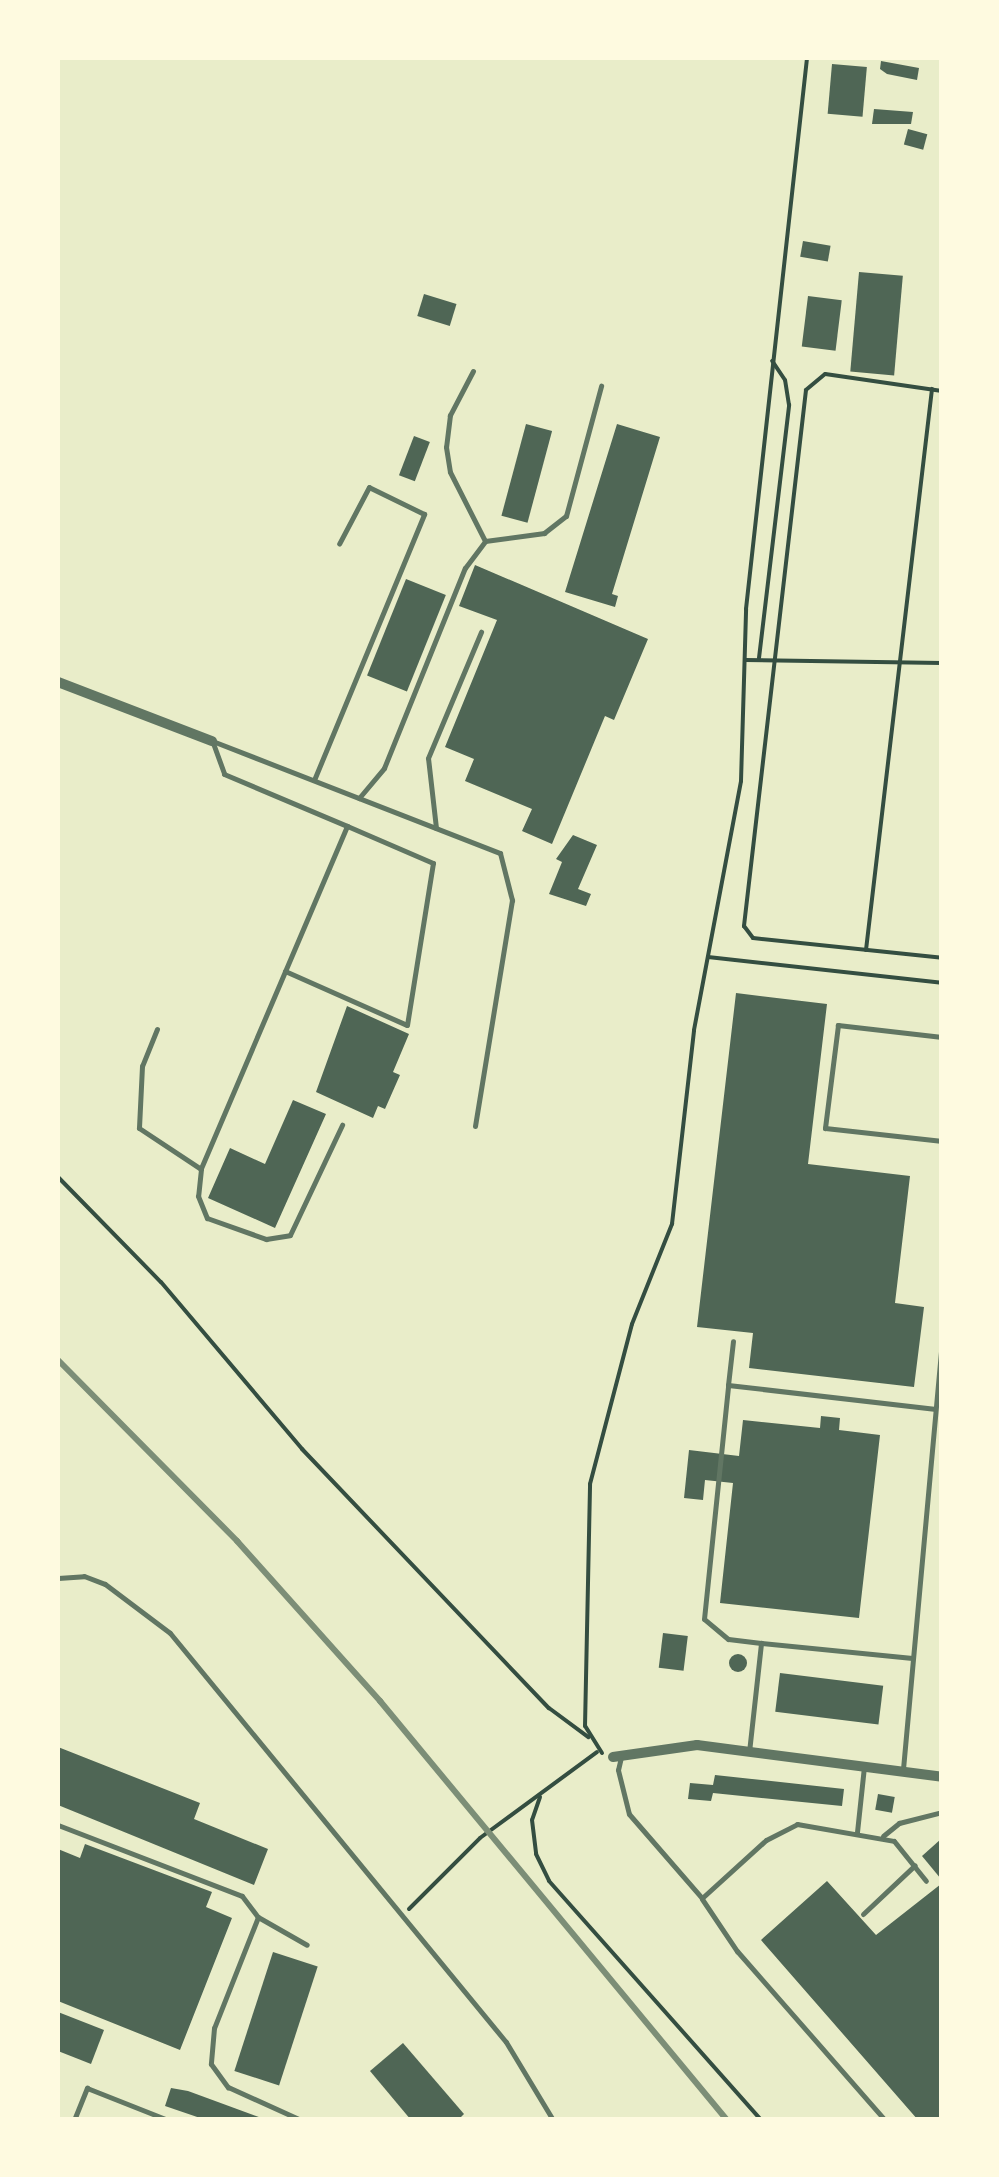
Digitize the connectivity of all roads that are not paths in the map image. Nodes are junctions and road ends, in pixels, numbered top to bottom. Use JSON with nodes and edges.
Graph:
{"nodes":[{"id":1,"x":474,"y":371,"type":"dead end"},
{"id":2,"x":601,"y":386,"type":"dead end"},
{"id":3,"x":484,"y":541,"type":"junction"},
{"id":4,"x":339,"y":544,"type":"dead end"},
{"id":5,"x":481,"y":632,"type":"dead end"},
{"id":6,"x":58,"y":682,"type":"edge"},
{"id":7,"x":212,"y":740,"type":"junction"},
{"id":8,"x":314,"y":780,"type":"junction"},
{"id":9,"x":359,"y":798,"type":"junction"},
{"id":10,"x":347,"y":826,"type":"junction"},
{"id":11,"x":436,"y":828,"type":"junction"},
{"id":12,"x":286,"y":971,"type":"junction"},
{"id":13,"x":157,"y":1029,"type":"dead end"},
{"id":14,"x":942,"y":1037,"type":"edge"},
{"id":15,"x":342,"y":1125,"type":"dead end"},
{"id":16,"x":475,"y":1126,"type":"dead end"},
{"id":17,"x":942,"y":1141,"type":"edge"},
{"id":18,"x":202,"y":1169,"type":"junction"},
{"id":19,"x":733,"y":1341,"type":"dead end"},
{"id":20,"x":942,"y":1344,"type":"edge"},
{"id":21,"x":728,"y":1384,"type":"junction"},
{"id":22,"x":934,"y":1409,"type":"junction"},
{"id":23,"x":58,"y":1578,"type":"edge"},
{"id":24,"x":761,"y":1643,"type":"junction"},
{"id":25,"x":912,"y":1658,"type":"junction"},
{"id":26,"x":749,"y":1752,"type":"junction"},
{"id":27,"x":617,"y":1757,"type":"joint"},
{"id":28,"x":864,"y":1767,"type":"junction"},
{"id":29,"x":902,"y":1772,"type":"junction"},
{"id":30,"x":942,"y":1777,"type":"edge"},
{"id":31,"x":942,"y":1812,"type":"edge"},
{"id":32,"x":58,"y":1824,"type":"edge"},
{"id":33,"x":857,"y":1832,"type":"junction"},
{"id":34,"x":883,"y":1836,"type":"junction"},
{"id":35,"x":915,"y":1865,"type":"junction"},
{"id":36,"x":926,"y":1882,"type":"dead end"},
{"id":37,"x":702,"y":1898,"type":"junction"},
{"id":38,"x":864,"y":1914,"type":"dead end"},
{"id":39,"x":258,"y":1917,"type":"junction"},
{"id":40,"x":307,"y":1944,"type":"dead end"},
{"id":41,"x":74,"y":2120,"type":"edge"},
{"id":42,"x":168,"y":2120,"type":"edge"},
{"id":43,"x":301,"y":2120,"type":"edge"},
{"id":44,"x":554,"y":2120,"type":"edge"},
{"id":45,"x":885,"y":2120,"type":"edge"}],
"edges":[{"from":1,"to":3,"type":"lane"},
{"from":2,"to":3,"type":"lane"},
{"from":3,"to":9,"type":"lane"},
{"from":4,"to":8,"type":"lane"},
{"from":5,"to":11,"type":"lane"},
{"from":6,"to":7,"type":"street"},
{"from":7,"to":8,"type":"lane"},
{"from":7,"to":10,"type":"lane"},
{"from":8,"to":9,"type":"lane"},
{"from":9,"to":11,"type":"lane"},
{"from":10,"to":12,"type":"lane"},
{"from":10,"to":12,"type":"lane"},
{"from":11,"to":16,"type":"lane"},
{"from":12,"to":18,"type":"lane"},
{"from":13,"to":18,"type":"lane"},
{"from":14,"to":17,"type":"lane"},
{"from":15,"to":18,"type":"lane"},
{"from":19,"to":21,"type":"lane"},
{"from":20,"to":22,"type":"lane"},
{"from":21,"to":22,"type":"lane"},
{"from":21,"to":24,"type":"lane"},
{"from":22,"to":25,"type":"lane"},
{"from":23,"to":44,"type":"lane"},
{"from":24,"to":25,"type":"lane"},
{"from":24,"to":26,"type":"lane"},
{"from":25,"to":29,"type":"lane"},
{"from":26,"to":27,"type":"street"},
{"from":26,"to":28,"type":"street"},
{"from":27,"to":37,"type":"lane"},
{"from":28,"to":29,"type":"street"},
{"from":28,"to":33,"type":"lane"},
{"from":29,"to":30,"type":"street"},
{"from":31,"to":34,"type":"lane"},
{"from":32,"to":39,"type":"lane"},
{"from":33,"to":34,"type":"lane"},
{"from":33,"to":37,"type":"lane"},
{"from":34,"to":35,"type":"lane"},
{"from":35,"to":36,"type":"lane"},
{"from":35,"to":38,"type":"lane"},
{"from":37,"to":45,"type":"lane"},
{"from":39,"to":40,"type":"lane"},
{"from":39,"to":43,"type":"lane"},
{"from":41,"to":42,"type":"lane"}]}
